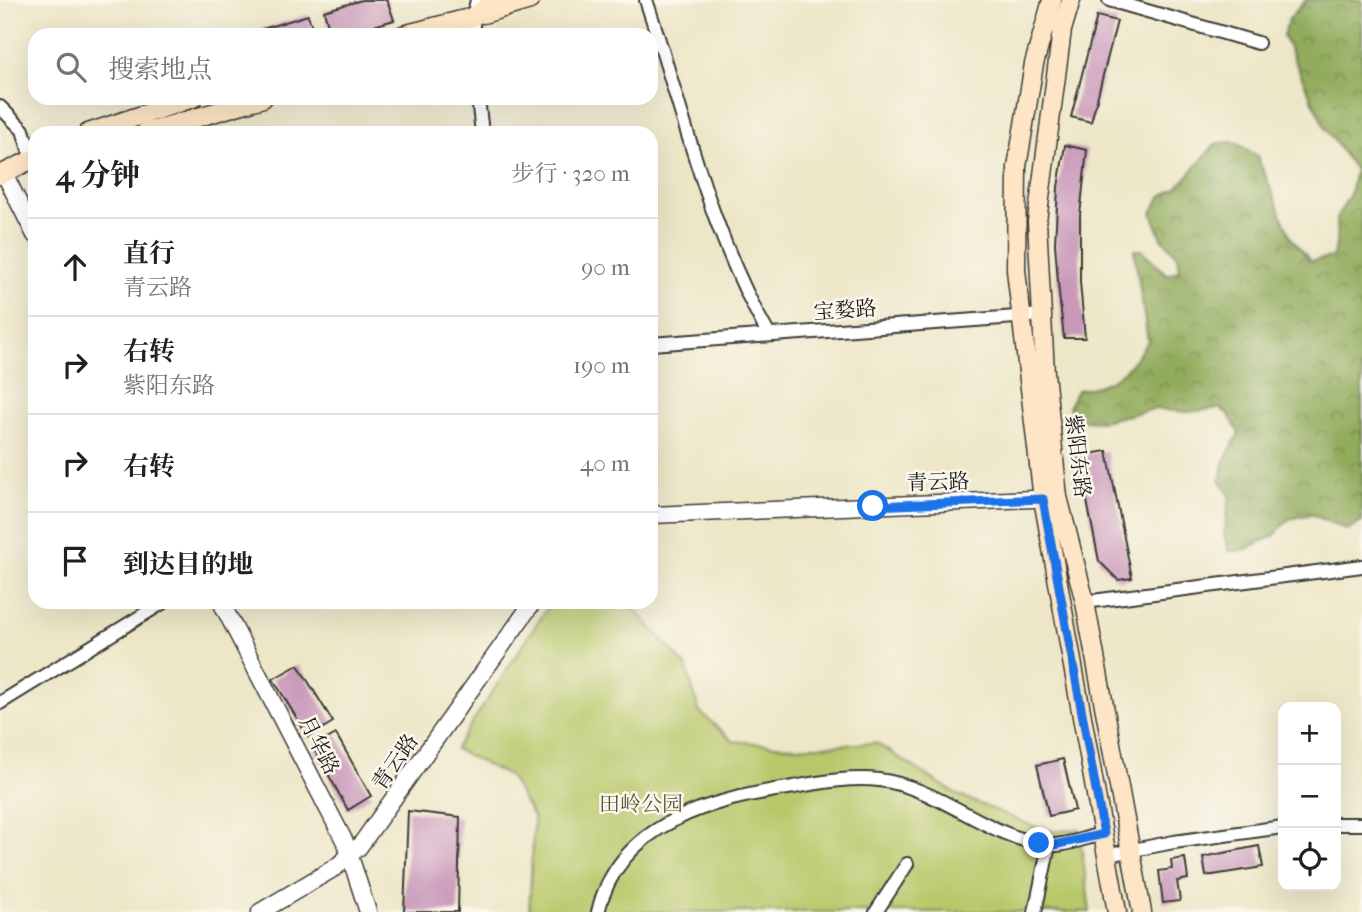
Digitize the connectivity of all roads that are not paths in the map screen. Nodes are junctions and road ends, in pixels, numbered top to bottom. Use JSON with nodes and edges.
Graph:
{"nodes":[{"id":1,"x":496,"y":0,"type":"edge"},
{"id":2,"x":530,"y":0,"type":"edge"},
{"id":3,"x":646,"y":0,"type":"edge"},
{"id":4,"x":1052,"y":0,"type":"edge"},
{"id":5,"x":1071,"y":0,"type":"edge"},
{"id":6,"x":1109,"y":0,"type":"edge"},
{"id":7,"x":474,"y":17,"type":"edge"},
{"id":8,"x":431,"y":28,"type":"edge"},
{"id":9,"x":458,"y":28,"type":"edge"},
{"id":10,"x":655,"y":28,"type":"edge"},
{"id":11,"x":658,"y":36,"type":"edge"},
{"id":12,"x":1258,"y":44,"type":"dead end"},
{"id":13,"x":172,"y":105,"type":"edge"},
{"id":14,"x":239,"y":105,"type":"edge"},
{"id":15,"x":479,"y":105,"type":"edge"},
{"id":16,"x":0,"y":107,"type":"edge"},
{"id":17,"x":109,"y":126,"type":"edge"},
{"id":18,"x":169,"y":126,"type":"edge"},
{"id":19,"x":481,"y":126,"type":"edge"},
{"id":20,"x":28,"y":143,"type":"edge"},
{"id":21,"x":28,"y":162,"type":"edge"},
{"id":22,"x":2,"y":174,"type":"edge"},
{"id":23,"x":28,"y":221,"type":"edge"},
{"id":24,"x":1042,"y":315,"type":"junction"},
{"id":25,"x":1021,"y":316,"type":"junction"},
{"id":26,"x":769,"y":335,"type":"junction"},
{"id":27,"x":658,"y":343,"type":"edge"},
{"id":28,"x":1051,"y":498,"type":"junction"},
{"id":29,"x":658,"y":515,"type":"edge"},
{"id":30,"x":1362,"y":566,"type":"edge"},
{"id":31,"x":1085,"y":602,"type":"junction"},
{"id":32,"x":153,"y":609,"type":"edge"},
{"id":33,"x":225,"y":609,"type":"edge"},
{"id":34,"x":528,"y":609,"type":"edge"},
{"id":35,"x":0,"y":703,"type":"edge"},
{"id":36,"x":1341,"y":824,"type":"edge"},
{"id":37,"x":1362,"y":824,"type":"edge"},
{"id":38,"x":1278,"y":828,"type":"edge"},
{"id":39,"x":1104,"y":834,"type":"junction"},
{"id":40,"x":1049,"y":845,"type":"junction"},
{"id":41,"x":1130,"y":849,"type":"junction"},
{"id":42,"x":1107,"y":855,"type":"junction"},
{"id":43,"x":351,"y":856,"type":"junction"},
{"id":44,"x":907,"y":864,"type":"dead end"},
{"id":45,"x":260,"y":912,"type":"edge"},
{"id":46,"x":368,"y":912,"type":"edge"},
{"id":47,"x":598,"y":912,"type":"edge"},
{"id":48,"x":876,"y":912,"type":"edge"},
{"id":49,"x":1035,"y":912,"type":"edge"},
{"id":50,"x":1117,"y":912,"type":"edge"},
{"id":51,"x":1142,"y":912,"type":"edge"}],
"edges":[{"from":1,"to":7,"type":"main road"},
{"from":2,"to":7,"type":"main road"},
{"from":3,"to":10,"type":"street"},
{"from":4,"to":25,"type":"main road","name":"紫阳东路"},
{"from":5,"to":24,"type":"main road","name":"紫阳东路"},
{"from":6,"to":12,"type":"street"},
{"from":7,"to":8,"type":"main road"},
{"from":7,"to":9,"type":"main road"},
{"from":11,"to":26,"type":"street"},
{"from":13,"to":17,"type":"main road"},
{"from":14,"to":18,"type":"main road"},
{"from":15,"to":19,"type":"street"},
{"from":16,"to":20,"type":"street"},
{"from":21,"to":22,"type":"main road"},
{"from":22,"to":23,"type":"street"},
{"from":24,"to":25,"type":"street","name":"宝婺路"},
{"from":24,"to":28,"type":"main road","name":"紫阳东路"},
{"from":25,"to":26,"type":"street","name":"宝婺路"},
{"from":25,"to":28,"type":"main road","name":"紫阳东路"},
{"from":26,"to":27,"type":"street","name":"宝婺路"},
{"from":28,"to":29,"type":"street","name":"青云路"},
{"from":28,"to":31,"type":"main road","name":"紫阳东路"},
{"from":28,"to":39,"type":"main road","name":"紫阳东路"},
{"from":30,"to":31,"type":"street"},
{"from":31,"to":41,"type":"main road","name":"紫阳东路"},
{"from":32,"to":35,"type":"street"},
{"from":33,"to":43,"type":"street","name":"月华路"},
{"from":34,"to":43,"type":"street","name":"青云路"},
{"from":36,"to":37,"type":"street"},
{"from":38,"to":41,"type":"street"},
{"from":39,"to":40,"type":"street"},
{"from":39,"to":42,"type":"main road","name":"紫阳东路"},
{"from":40,"to":47,"type":"street"},
{"from":40,"to":49,"type":"street"},
{"from":41,"to":42,"type":"street"},
{"from":41,"to":51,"type":"main road","name":"紫阳东路"},
{"from":42,"to":50,"type":"main road","name":"紫阳东路"},
{"from":43,"to":45,"type":"street","name":"青云路"},
{"from":43,"to":46,"type":"street","name":"月华路"},
{"from":44,"to":48,"type":"street"}]}
